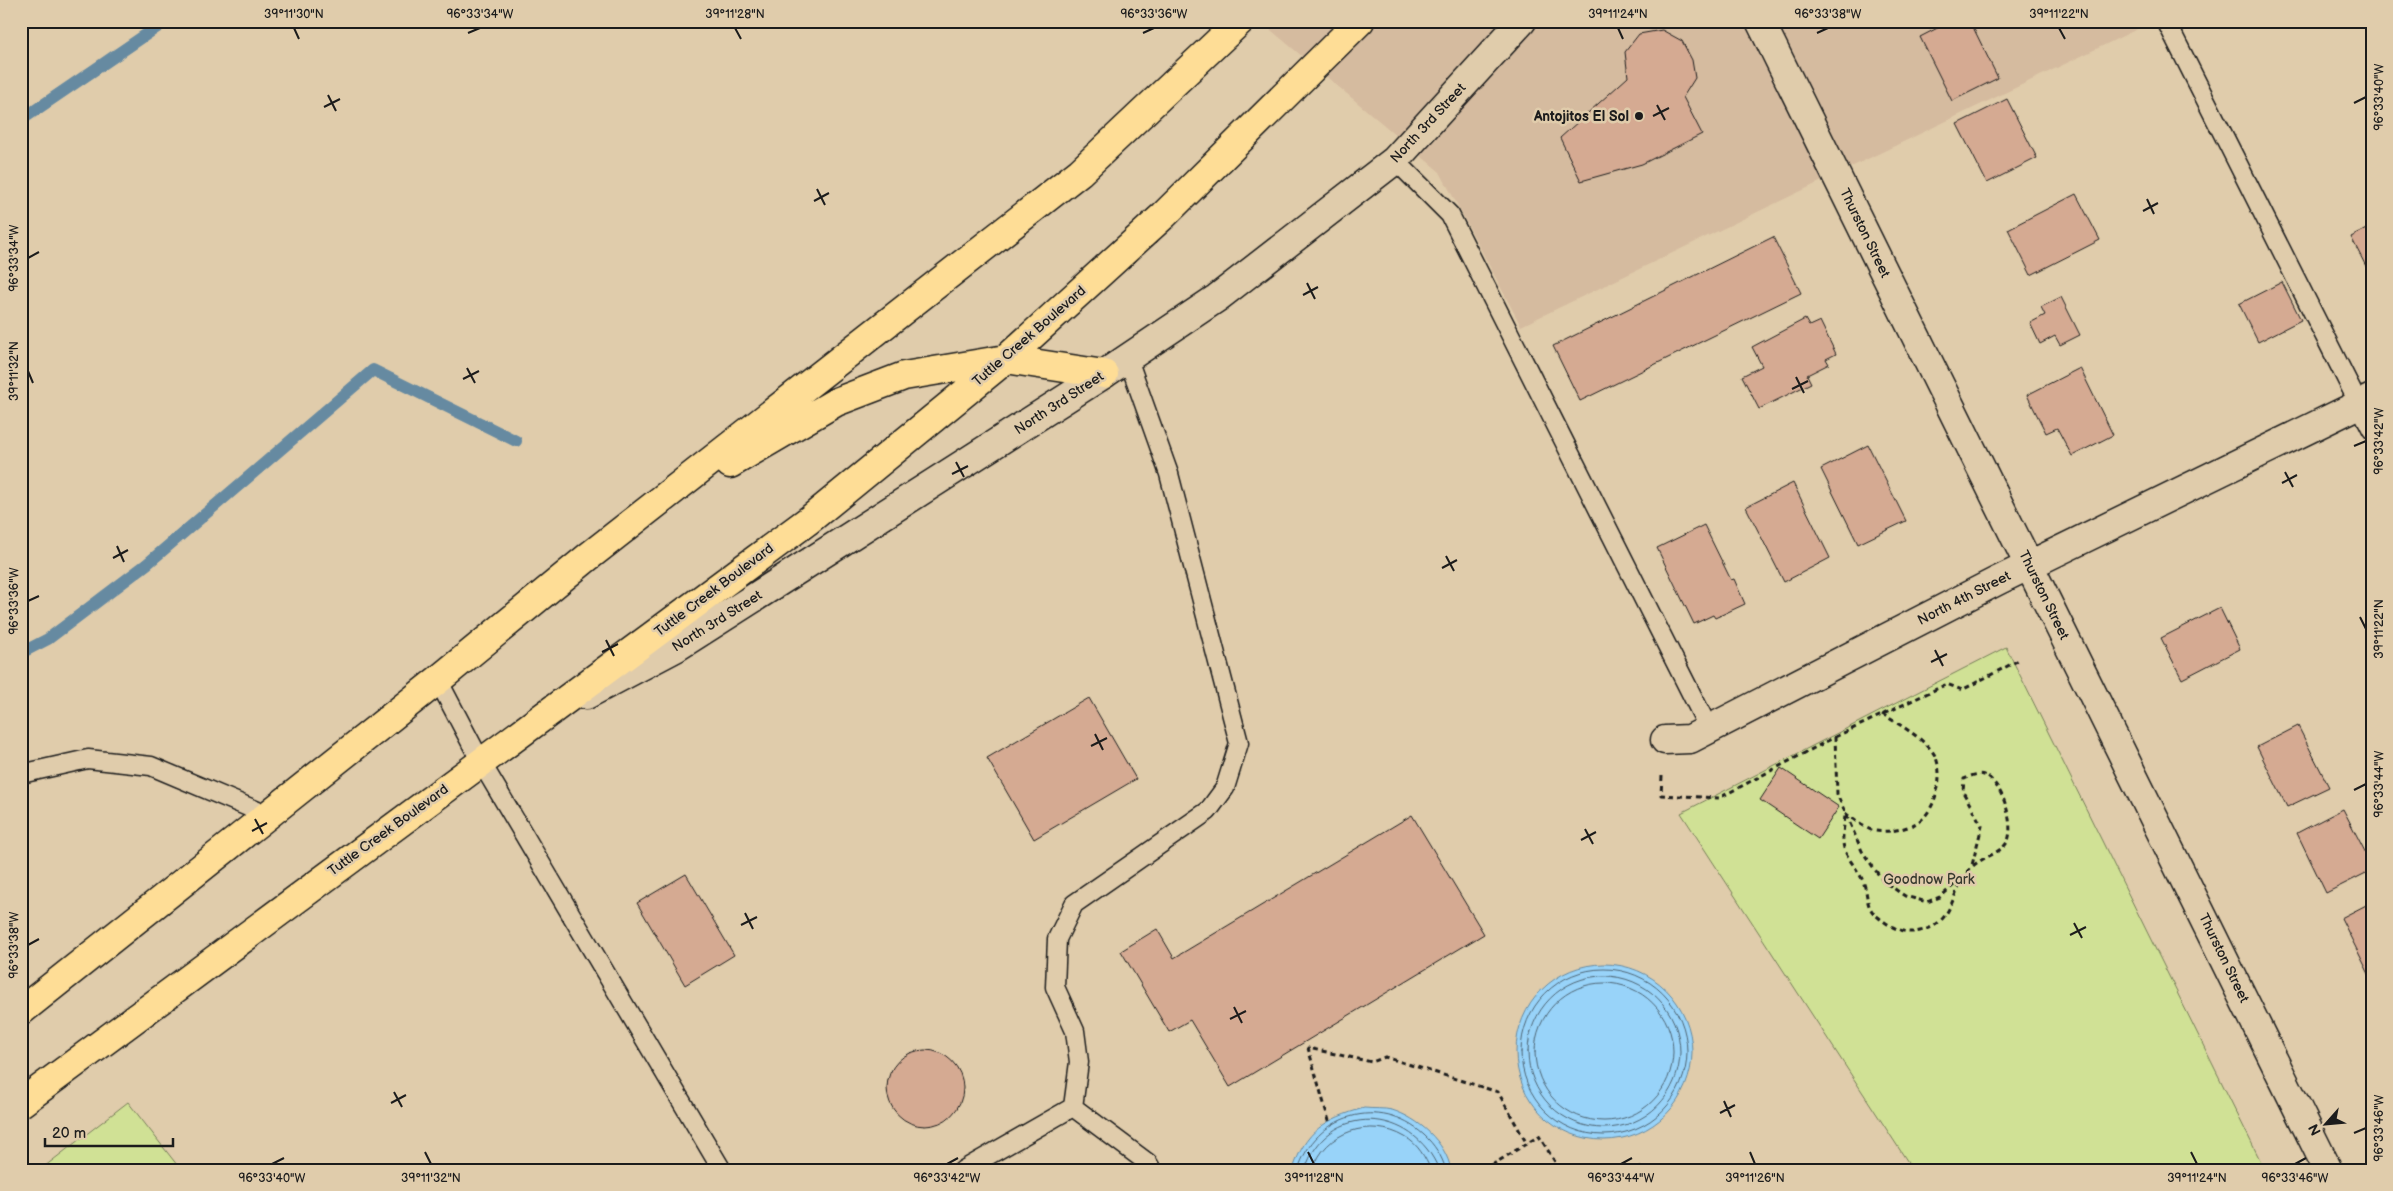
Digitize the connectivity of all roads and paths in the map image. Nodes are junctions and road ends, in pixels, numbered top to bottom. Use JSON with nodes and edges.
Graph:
{"nodes":[{"id":1,"x":1240,"y":21,"type":"edge"},
{"id":2,"x":1360,"y":21,"type":"edge"},
{"id":3,"x":1522,"y":21,"type":"edge"},
{"id":4,"x":2166,"y":21,"type":"edge"},
{"id":5,"x":1763,"y":22,"type":"edge"},
{"id":6,"x":1395,"y":160,"type":"junction"},
{"id":7,"x":1128,"y":358,"type":"junction"},
{"id":8,"x":1006,"y":359,"type":"junction"},
{"id":9,"x":1104,"y":374,"type":"junction"},
{"id":10,"x":2365,"y":401,"type":"edge"},
{"id":11,"x":2372,"y":430,"type":"edge"},
{"id":12,"x":672,"y":492,"type":"junction"},
{"id":13,"x":2029,"y":565,"type":"junction"},
{"id":14,"x":2019,"y":660,"type":"dead end"},
{"id":15,"x":438,"y":680,"type":"junction"},
{"id":16,"x":1882,"y":714,"type":"junction"},
{"id":17,"x":544,"y":717,"type":"junction"},
{"id":18,"x":1709,"y":729,"type":"junction"},
{"id":19,"x":1835,"y":737,"type":"junction"},
{"id":20,"x":1664,"y":740,"type":"joint"},
{"id":21,"x":481,"y":762,"type":"junction"},
{"id":22,"x":21,"y":774,"type":"edge"},
{"id":23,"x":1845,"y":814,"type":"junction"},
{"id":24,"x":266,"y":815,"type":"junction"},
{"id":25,"x":1972,"y":866,"type":"junction"},
{"id":26,"x":1962,"y":879,"type":"junction"},
{"id":27,"x":21,"y":1011,"type":"edge"},
{"id":28,"x":21,"y":1103,"type":"edge"},
{"id":29,"x":1073,"y":1107,"type":"junction"},
{"id":30,"x":1329,"y":1121,"type":"dead end"},
{"id":31,"x":1527,"y":1144,"type":"junction"},
{"id":32,"x":1643,"y":1166,"type":"dead end"},
{"id":33,"x":722,"y":1170,"type":"edge"},
{"id":34,"x":963,"y":1170,"type":"edge"},
{"id":35,"x":1152,"y":1170,"type":"edge"},
{"id":36,"x":1484,"y":1170,"type":"edge"},
{"id":37,"x":1560,"y":1170,"type":"edge"},
{"id":38,"x":1637,"y":1170,"type":"edge"},
{"id":39,"x":2328,"y":1170,"type":"edge"}],
"edges":[{"from":1,"to":12,"type":"highway"},
{"from":2,"to":8,"type":"highway","name":"Tuttle Creek Boulevard"},
{"from":3,"to":6,"type":"street","name":"North 3rd Street"},
{"from":4,"to":10,"type":"lane"},
{"from":5,"to":13,"type":"street","name":"Thurston Street"},
{"from":6,"to":7,"type":"street","name":"North 3rd Street"},
{"from":6,"to":18,"type":"lane"},
{"from":7,"to":9,"type":"street","name":"North 3rd Street"},
{"from":7,"to":29,"type":"lane"},
{"from":8,"to":9,"type":"highway"},
{"from":8,"to":12,"type":"highway"},
{"from":8,"to":17,"type":"highway","name":"Tuttle Creek Boulevard"},
{"from":9,"to":17,"type":"street","name":"North 3rd Street"},
{"from":10,"to":11,"type":"lane"},
{"from":10,"to":13,"type":"street","name":"North 4th Street"},
{"from":12,"to":15,"type":"highway"},
{"from":13,"to":18,"type":"street","name":"North 4th Street"},
{"from":13,"to":39,"type":"street","name":"Thurston Street"},
{"from":14,"to":16,"type":"path"},
{"from":15,"to":21,"type":"lane"},
{"from":15,"to":24,"type":"highway"},
{"from":16,"to":19,"type":"path"},
{"from":16,"to":23,"type":"path"},
{"from":17,"to":21,"type":"highway","name":"Tuttle Creek Boulevard"},
{"from":18,"to":20,"type":"street","name":"North 4th Street"},
{"from":19,"to":20,"type":"path"},
{"from":19,"to":23,"type":"path"},
{"from":21,"to":28,"type":"highway","name":"Tuttle Creek Boulevard"},
{"from":21,"to":33,"type":"lane"},
{"from":22,"to":24,"type":"lane"},
{"from":23,"to":26,"type":"path"},
{"from":23,"to":26,"type":"path"},
{"from":24,"to":27,"type":"highway"},
{"from":25,"to":25,"type":"path"},
{"from":25,"to":26,"type":"path"},
{"from":29,"to":34,"type":"lane"},
{"from":29,"to":35,"type":"lane"},
{"from":30,"to":31,"type":"path"},
{"from":31,"to":36,"type":"path"},
{"from":31,"to":37,"type":"path"},
{"from":32,"to":38,"type":"path"}]}
